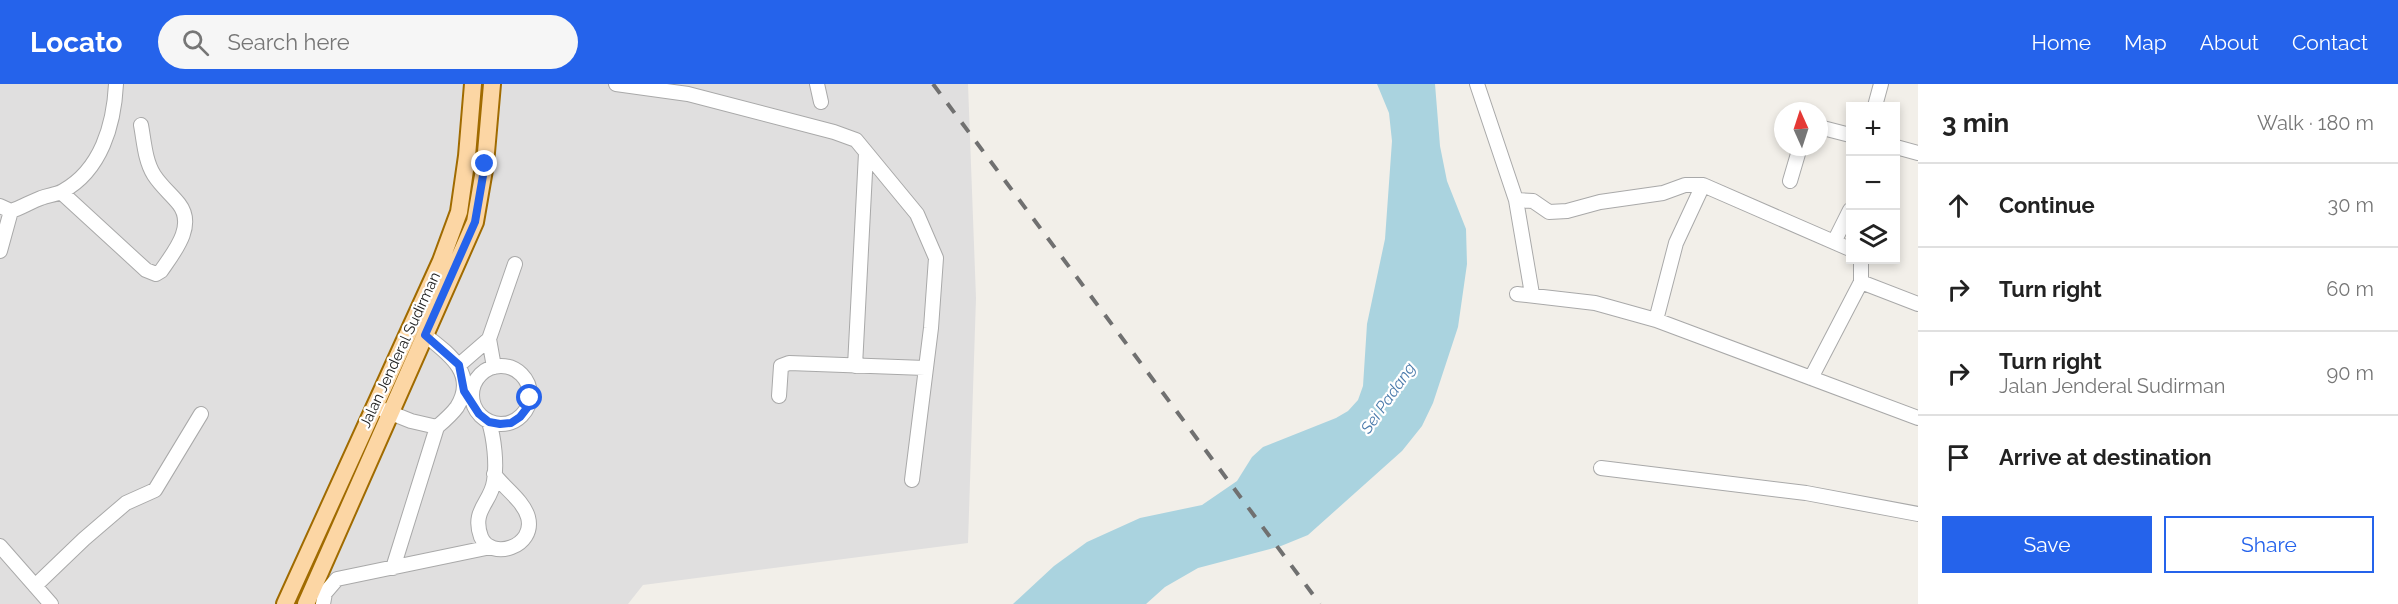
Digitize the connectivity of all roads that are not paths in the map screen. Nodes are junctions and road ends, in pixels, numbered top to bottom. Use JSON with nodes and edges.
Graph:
{"nodes":[{"id":1,"x":116,"y":84,"type":"edge"},
{"id":2,"x":473,"y":84,"type":"edge"},
{"id":3,"x":492,"y":84,"type":"edge"},
{"id":4,"x":616,"y":84,"type":"edge"},
{"id":5,"x":818,"y":84,"type":"edge"},
{"id":6,"x":1477,"y":84,"type":"edge"},
{"id":7,"x":1881,"y":84,"type":"edge"},
{"id":8,"x":656,"y":86,"type":"edge"},
{"id":9,"x":821,"y":102,"type":"dead end"},
{"id":10,"x":1876,"y":102,"type":"edge"},
{"id":11,"x":141,"y":125,"type":"dead end"},
{"id":12,"x":1828,"y":129,"type":"edge"},
{"id":13,"x":1846,"y":134,"type":"edge"},
{"id":14,"x":1900,"y":148,"type":"edge"},
{"id":15,"x":866,"y":153,"type":"junction"},
{"id":16,"x":1918,"y":153,"type":"edge"},
{"id":17,"x":1797,"y":156,"type":"edge"},
{"id":18,"x":1790,"y":181,"type":"dead end"},
{"id":19,"x":1703,"y":185,"type":"junction"},
{"id":20,"x":61,"y":192,"type":"junction"},
{"id":21,"x":1516,"y":200,"type":"junction"},
{"id":22,"x":5,"y":208,"type":"edge"},
{"id":23,"x":1846,"y":219,"type":"edge"},
{"id":24,"x":1834,"y":242,"type":"junction"},
{"id":25,"x":1846,"y":247,"type":"edge"},
{"id":26,"x":0,"y":251,"type":"edge"},
{"id":27,"x":515,"y":264,"type":"dead end"},
{"id":28,"x":1861,"y":264,"type":"edge"},
{"id":29,"x":1861,"y":282,"type":"junction"},
{"id":30,"x":1517,"y":294,"type":"dead end"},
{"id":31,"x":1532,"y":294,"type":"junction"},
{"id":32,"x":1918,"y":304,"type":"edge"},
{"id":33,"x":1656,"y":320,"type":"junction"},
{"id":34,"x":425,"y":335,"type":"junction"},
{"id":35,"x":489,"y":339,"type":"junction"},
{"id":36,"x":459,"y":365,"type":"junction"},
{"id":37,"x":855,"y":366,"type":"junction"},
{"id":38,"x":495,"y":367,"type":"junction"},
{"id":39,"x":925,"y":368,"type":"junction"},
{"id":40,"x":1811,"y":378,"type":"junction"},
{"id":41,"x":464,"y":391,"type":"junction"},
{"id":42,"x":779,"y":396,"type":"dead end"},
{"id":43,"x":472,"y":403,"type":"junction"},
{"id":44,"x":374,"y":406,"type":"junction"},
{"id":45,"x":201,"y":414,"type":"dead end"},
{"id":46,"x":390,"y":414,"type":"junction"},
{"id":47,"x":1918,"y":418,"type":"edge"},
{"id":48,"x":489,"y":422,"type":"junction"},
{"id":49,"x":437,"y":427,"type":"junction"},
{"id":50,"x":1601,"y":468,"type":"dead end"},
{"id":51,"x":494,"y":474,"type":"junction"},
{"id":52,"x":912,"y":480,"type":"dead end"},
{"id":53,"x":1918,"y":514,"type":"edge"},
{"id":54,"x":0,"y":546,"type":"edge"},
{"id":55,"x":491,"y":547,"type":"junction"},
{"id":56,"x":393,"y":568,"type":"junction"},
{"id":57,"x":35,"y":586,"type":"junction"},
{"id":58,"x":51,"y":604,"type":"edge"},
{"id":59,"x":285,"y":604,"type":"edge"},
{"id":60,"x":306,"y":604,"type":"edge"},
{"id":61,"x":323,"y":604,"type":"edge"}],
"edges":[{"from":1,"to":20,"type":"street"},
{"from":2,"to":44,"type":"main road","name":"Jalan Jenderal Sudirman"},
{"from":3,"to":34,"type":"main road","name":"Jalan Jenderal Sudirman"},
{"from":4,"to":8,"type":"street"},
{"from":5,"to":9,"type":"street"},
{"from":6,"to":21,"type":"street"},
{"from":7,"to":10,"type":"street"},
{"from":8,"to":15,"type":"street"},
{"from":11,"to":20,"type":"street"},
{"from":12,"to":13,"type":"street"},
{"from":14,"to":16,"type":"street"},
{"from":15,"to":37,"type":"street"},
{"from":15,"to":39,"type":"street"},
{"from":17,"to":18,"type":"street"},
{"from":19,"to":21,"type":"street"},
{"from":19,"to":24,"type":"street"},
{"from":19,"to":33,"type":"street"},
{"from":20,"to":22,"type":"street"},
{"from":21,"to":31,"type":"street"},
{"from":22,"to":26,"type":"street"},
{"from":23,"to":24,"type":"street"},
{"from":24,"to":25,"type":"street"},
{"from":27,"to":35,"type":"street"},
{"from":28,"to":29,"type":"street"},
{"from":29,"to":32,"type":"street"},
{"from":29,"to":40,"type":"street"},
{"from":30,"to":31,"type":"street"},
{"from":31,"to":33,"type":"street"},
{"from":33,"to":40,"type":"street"},
{"from":34,"to":36,"type":"street"},
{"from":34,"to":46,"type":"main road","name":"Jalan Jenderal Sudirman"},
{"from":35,"to":36,"type":"street"},
{"from":35,"to":38,"type":"street"},
{"from":36,"to":41,"type":"street"},
{"from":37,"to":39,"type":"street"},
{"from":37,"to":42,"type":"street"},
{"from":38,"to":43,"type":"street"},
{"from":38,"to":48,"type":"street"},
{"from":39,"to":52,"type":"street"},
{"from":40,"to":47,"type":"street"},
{"from":41,"to":43,"type":"street"},
{"from":41,"to":49,"type":"street"},
{"from":43,"to":48,"type":"street"},
{"from":44,"to":46,"type":"street"},
{"from":44,"to":59,"type":"main road","name":"Jalan Jenderal Sudirman"},
{"from":45,"to":57,"type":"street"},
{"from":46,"to":49,"type":"street"},
{"from":46,"to":60,"type":"main road","name":"Jalan Jenderal Sudirman"},
{"from":48,"to":51,"type":"street"},
{"from":49,"to":56,"type":"street"},
{"from":50,"to":53,"type":"street"},
{"from":51,"to":55,"type":"street"},
{"from":51,"to":55,"type":"street"},
{"from":54,"to":57,"type":"street"},
{"from":55,"to":56,"type":"street"},
{"from":56,"to":61,"type":"street"},
{"from":57,"to":58,"type":"street"}]}
